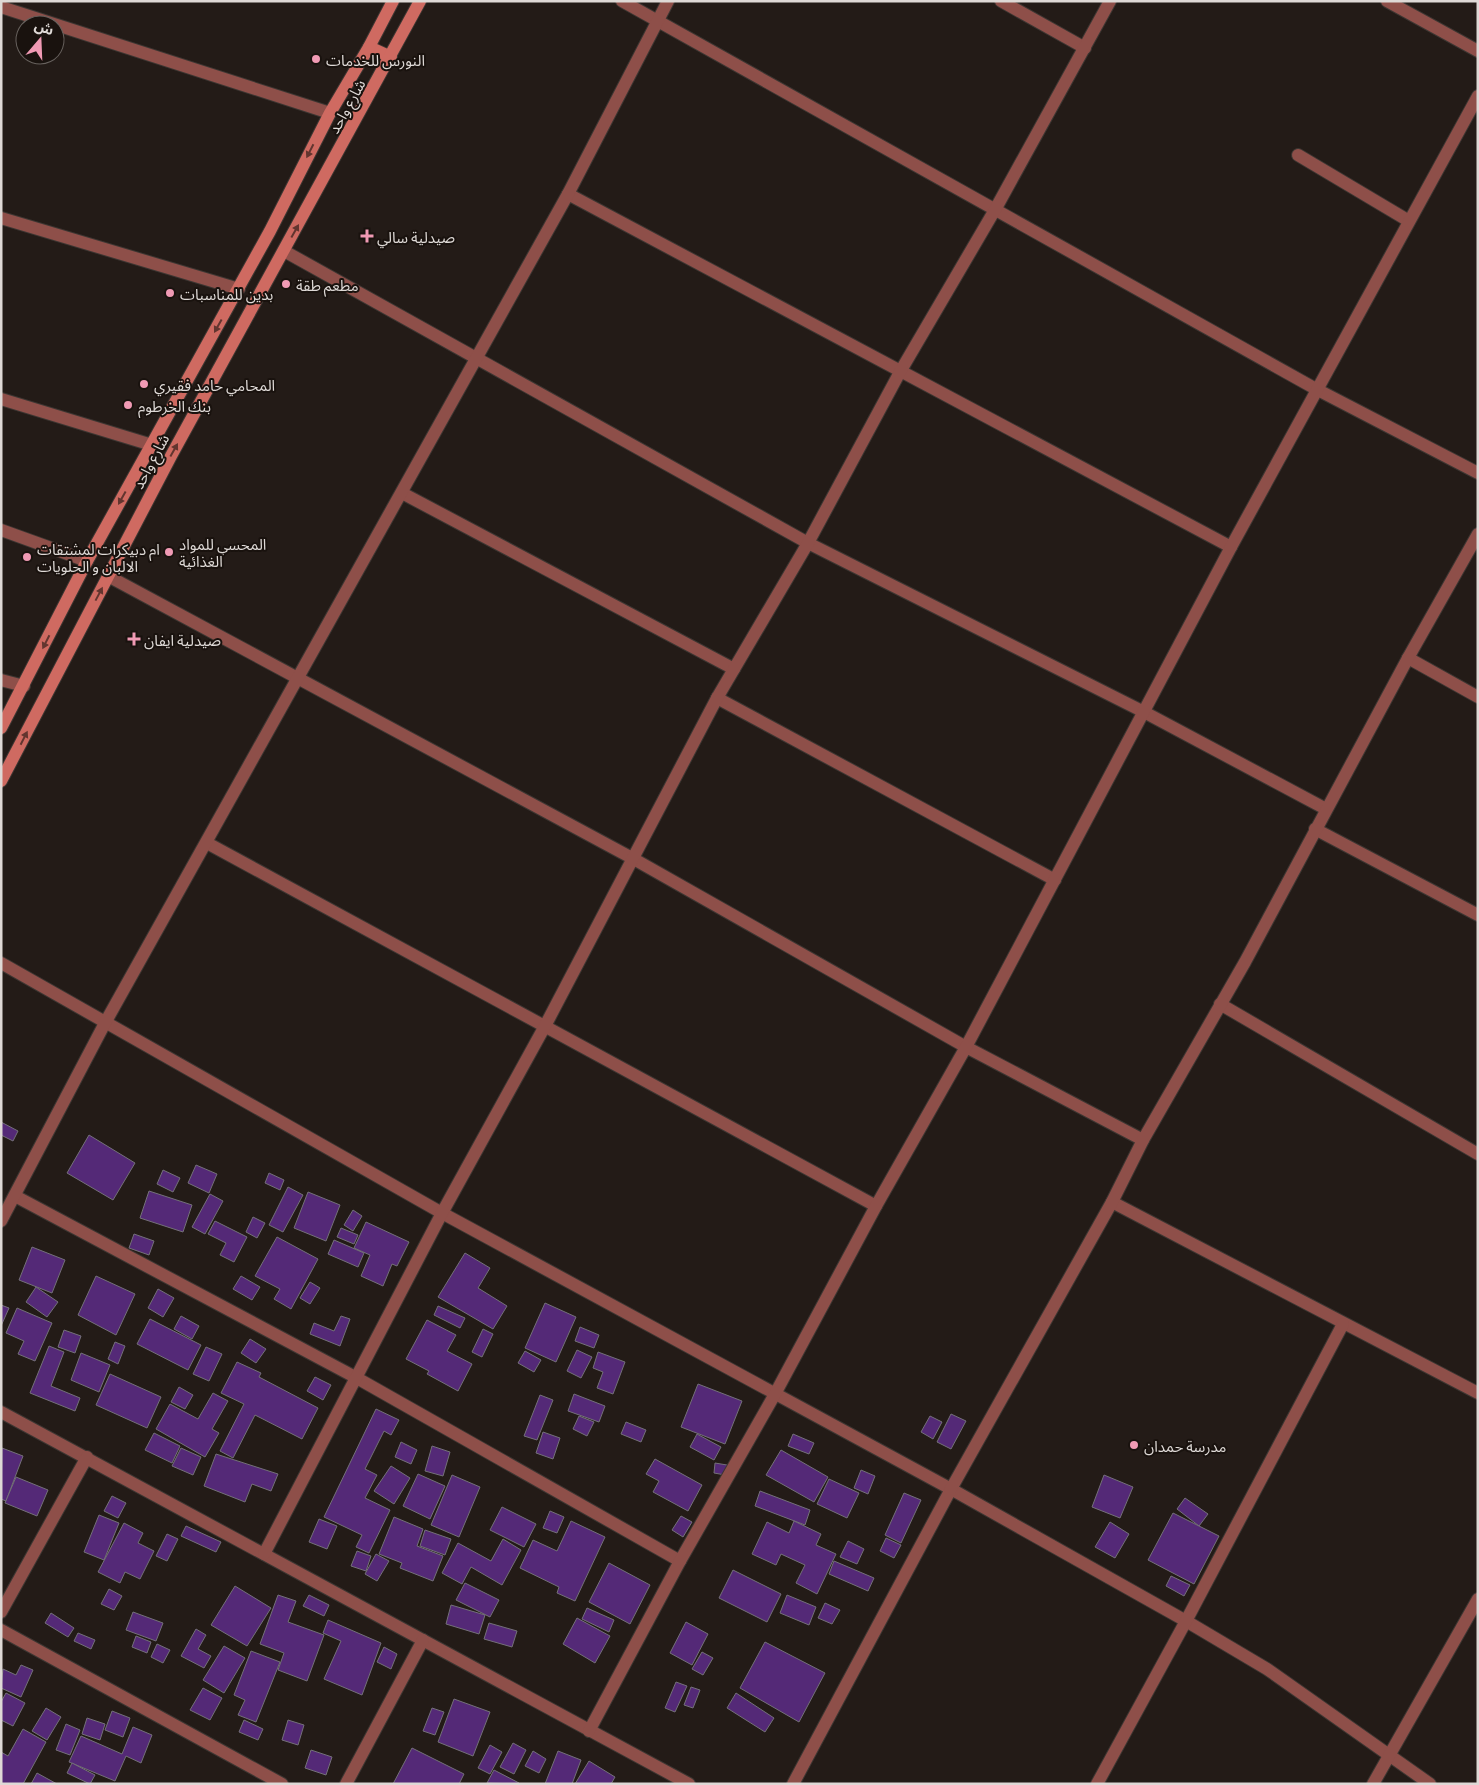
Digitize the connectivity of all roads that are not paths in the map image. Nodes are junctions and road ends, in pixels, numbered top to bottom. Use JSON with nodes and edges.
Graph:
{"nodes":[{"id":1,"x":393,"y":1,"type":"edge"},
{"id":2,"x":420,"y":1,"type":"edge"},
{"id":3,"x":622,"y":1,"type":"edge"},
{"id":4,"x":668,"y":1,"type":"edge"},
{"id":5,"x":1001,"y":1,"type":"edge"},
{"id":6,"x":1110,"y":1,"type":"edge"},
{"id":7,"x":1387,"y":1,"type":"edge"},
{"id":8,"x":1,"y":7,"type":"edge"},
{"id":9,"x":657,"y":21,"type":"junction"},
{"id":10,"x":369,"y":47,"type":"junction"},
{"id":11,"x":1085,"y":48,"type":"junction"},
{"id":12,"x":1478,"y":51,"type":"edge"},
{"id":13,"x":391,"y":57,"type":"junction"},
{"id":14,"x":1478,"y":96,"type":"edge"},
{"id":15,"x":330,"y":113,"type":"junction"},
{"id":16,"x":1298,"y":155,"type":"dead end"},
{"id":17,"x":568,"y":194,"type":"junction"},
{"id":18,"x":996,"y":208,"type":"junction"},
{"id":19,"x":1,"y":218,"type":"edge"},
{"id":20,"x":1409,"y":221,"type":"junction"},
{"id":21,"x":284,"y":252,"type":"junction"},
{"id":22,"x":238,"y":289,"type":"junction"},
{"id":23,"x":475,"y":358,"type":"junction"},
{"id":24,"x":900,"y":372,"type":"junction"},
{"id":25,"x":1316,"y":389,"type":"junction"},
{"id":26,"x":1,"y":400,"type":"edge"},
{"id":27,"x":152,"y":445,"type":"junction"},
{"id":28,"x":1478,"y":473,"type":"edge"},
{"id":29,"x":402,"y":493,"type":"junction"},
{"id":30,"x":1,"y":530,"type":"edge"},
{"id":31,"x":1478,"y":534,"type":"edge"},
{"id":32,"x":808,"y":543,"type":"junction"},
{"id":33,"x":1231,"y":547,"type":"junction"},
{"id":34,"x":87,"y":561,"type":"junction"},
{"id":35,"x":108,"y":576,"type":"junction"},
{"id":36,"x":1408,"y":658,"type":"junction"},
{"id":37,"x":734,"y":668,"type":"junction"},
{"id":38,"x":297,"y":678,"type":"junction"},
{"id":39,"x":1,"y":680,"type":"edge"},
{"id":40,"x":24,"y":686,"type":"junction"},
{"id":41,"x":1478,"y":697,"type":"edge"},
{"id":42,"x":717,"y":698,"type":"junction"},
{"id":43,"x":1144,"y":712,"type":"junction"},
{"id":44,"x":1,"y":728,"type":"edge"},
{"id":45,"x":6,"y":761,"type":"edge"},
{"id":46,"x":1,"y":781,"type":"edge"},
{"id":47,"x":1326,"y":809,"type":"junction"},
{"id":48,"x":1315,"y":829,"type":"junction"},
{"id":49,"x":207,"y":843,"type":"junction"},
{"id":50,"x":632,"y":858,"type":"junction"},
{"id":51,"x":1055,"y":880,"type":"junction"},
{"id":52,"x":1478,"y":915,"type":"edge"},
{"id":53,"x":1,"y":963,"type":"edge"},
{"id":54,"x":1220,"y":1004,"type":"junction"},
{"id":55,"x":105,"y":1023,"type":"junction"},
{"id":56,"x":545,"y":1026,"type":"junction"},
{"id":57,"x":966,"y":1047,"type":"junction"},
{"id":58,"x":1143,"y":1140,"type":"junction"},
{"id":59,"x":1478,"y":1154,"type":"edge"},
{"id":60,"x":16,"y":1196,"type":"junction"},
{"id":61,"x":1112,"y":1202,"type":"junction"},
{"id":62,"x":876,"y":1206,"type":"junction"},
{"id":63,"x":442,"y":1213,"type":"junction"},
{"id":64,"x":1,"y":1221,"type":"edge"},
{"id":65,"x":1343,"y":1324,"type":"junction"},
{"id":66,"x":355,"y":1378,"type":"junction"},
{"id":67,"x":775,"y":1394,"type":"junction"},
{"id":68,"x":1478,"y":1394,"type":"edge"},
{"id":69,"x":1,"y":1412,"type":"edge"},
{"id":70,"x":87,"y":1457,"type":"junction"},
{"id":71,"x":951,"y":1489,"type":"junction"},
{"id":72,"x":264,"y":1554,"type":"junction"},
{"id":73,"x":680,"y":1561,"type":"junction"},
{"id":74,"x":1478,"y":1599,"type":"edge"},
{"id":75,"x":1,"y":1612,"type":"edge"},
{"id":76,"x":1186,"y":1621,"type":"junction"},
{"id":77,"x":1,"y":1630,"type":"edge"},
{"id":78,"x":423,"y":1640,"type":"junction"},
{"id":79,"x":589,"y":1731,"type":"junction"},
{"id":80,"x":1389,"y":1754,"type":"junction"},
{"id":81,"x":282,"y":1784,"type":"edge"},
{"id":82,"x":346,"y":1784,"type":"edge"},
{"id":83,"x":690,"y":1784,"type":"edge"},
{"id":84,"x":793,"y":1784,"type":"edge"},
{"id":85,"x":1097,"y":1784,"type":"edge"},
{"id":86,"x":1373,"y":1784,"type":"edge"},
{"id":87,"x":1430,"y":1784,"type":"edge"}],
"edges":[{"from":1,"to":10,"type":"street","name":"شارع واحد"},
{"from":2,"to":13,"type":"street","name":"شارع واحد"},
{"from":3,"to":9,"type":"street"},
{"from":4,"to":9,"type":"street"},
{"from":5,"to":11,"type":"street"},
{"from":6,"to":11,"type":"street"},
{"from":7,"to":12,"type":"street"},
{"from":8,"to":15,"type":"street"},
{"from":9,"to":17,"type":"street"},
{"from":9,"to":18,"type":"street"},
{"from":10,"to":13,"type":"street"},
{"from":10,"to":15,"type":"street","name":"شارع واحد"},
{"from":11,"to":18,"type":"street"},
{"from":21,"to":13,"type":"street","name":"شارع واحد","one_way":true},
{"from":14,"to":20,"type":"street"},
{"from":15,"to":22,"type":"street","name":"شارع واحد","one_way":true},
{"from":16,"to":20,"type":"street"},
{"from":17,"to":23,"type":"street"},
{"from":17,"to":24,"type":"street"},
{"from":18,"to":24,"type":"street"},
{"from":18,"to":25,"type":"street"},
{"from":19,"to":22,"type":"street"},
{"from":20,"to":25,"type":"street"},
{"from":21,"to":23,"type":"street"},
{"from":35,"to":21,"type":"street","name":"شارع واحد","one_way":true},
{"from":22,"to":27,"type":"street","name":"شارع واحد","one_way":true},
{"from":23,"to":29,"type":"street"},
{"from":23,"to":32,"type":"street"},
{"from":24,"to":32,"type":"street"},
{"from":24,"to":33,"type":"street"},
{"from":25,"to":28,"type":"street"},
{"from":25,"to":33,"type":"street"},
{"from":26,"to":27,"type":"street"},
{"from":27,"to":34,"type":"street","name":"شارع واحد","one_way":true},
{"from":29,"to":37,"type":"street"},
{"from":29,"to":38,"type":"street"},
{"from":30,"to":34,"type":"street"},
{"from":31,"to":36,"type":"street"},
{"from":32,"to":37,"type":"street"},
{"from":32,"to":43,"type":"street"},
{"from":33,"to":43,"type":"street"},
{"from":34,"to":40,"type":"street","name":"شارع واحد","one_way":true},
{"from":35,"to":38,"type":"street"},
{"from":45,"to":35,"type":"street","name":"شارع واحد","one_way":true},
{"from":36,"to":41,"type":"street"},
{"from":36,"to":47,"type":"street"},
{"from":37,"to":42,"type":"street"},
{"from":38,"to":49,"type":"street"},
{"from":38,"to":50,"type":"street"},
{"from":39,"to":40,"type":"street"},
{"from":40,"to":44,"type":"street","name":"شارع واحد"},
{"from":42,"to":50,"type":"street"},
{"from":42,"to":51,"type":"street"},
{"from":43,"to":47,"type":"street"},
{"from":43,"to":51,"type":"street"},
{"from":45,"to":46,"type":"street","name":"شارع واحد"},
{"from":47,"to":48,"type":"street"},
{"from":48,"to":52,"type":"street"},
{"from":48,"to":54,"type":"street"},
{"from":49,"to":55,"type":"street"},
{"from":49,"to":56,"type":"street"},
{"from":50,"to":56,"type":"street"},
{"from":50,"to":57,"type":"street"},
{"from":51,"to":57,"type":"street"},
{"from":53,"to":55,"type":"street"},
{"from":54,"to":58,"type":"street"},
{"from":54,"to":59,"type":"street"},
{"from":55,"to":60,"type":"street"},
{"from":55,"to":63,"type":"street"},
{"from":56,"to":62,"type":"street"},
{"from":56,"to":63,"type":"street"},
{"from":57,"to":58,"type":"street"},
{"from":57,"to":62,"type":"street"},
{"from":58,"to":61,"type":"street"},
{"from":60,"to":64,"type":"street"},
{"from":60,"to":66,"type":"street"},
{"from":61,"to":65,"type":"street"},
{"from":61,"to":71,"type":"street"},
{"from":62,"to":67,"type":"street"},
{"from":63,"to":66,"type":"street"},
{"from":63,"to":67,"type":"street"},
{"from":65,"to":68,"type":"street"},
{"from":65,"to":76,"type":"street"},
{"from":66,"to":72,"type":"street"},
{"from":66,"to":73,"type":"street"},
{"from":67,"to":71,"type":"street"},
{"from":67,"to":73,"type":"street"},
{"from":69,"to":70,"type":"street"},
{"from":70,"to":72,"type":"street"},
{"from":70,"to":75,"type":"street"},
{"from":71,"to":76,"type":"street"},
{"from":71,"to":84,"type":"street"},
{"from":72,"to":78,"type":"street"},
{"from":73,"to":79,"type":"street"},
{"from":74,"to":80,"type":"street"},
{"from":76,"to":80,"type":"street"},
{"from":76,"to":85,"type":"street"},
{"from":77,"to":81,"type":"street"},
{"from":78,"to":79,"type":"street"},
{"from":78,"to":82,"type":"street"},
{"from":79,"to":83,"type":"street"},
{"from":80,"to":86,"type":"street"},
{"from":80,"to":87,"type":"street"}]}
